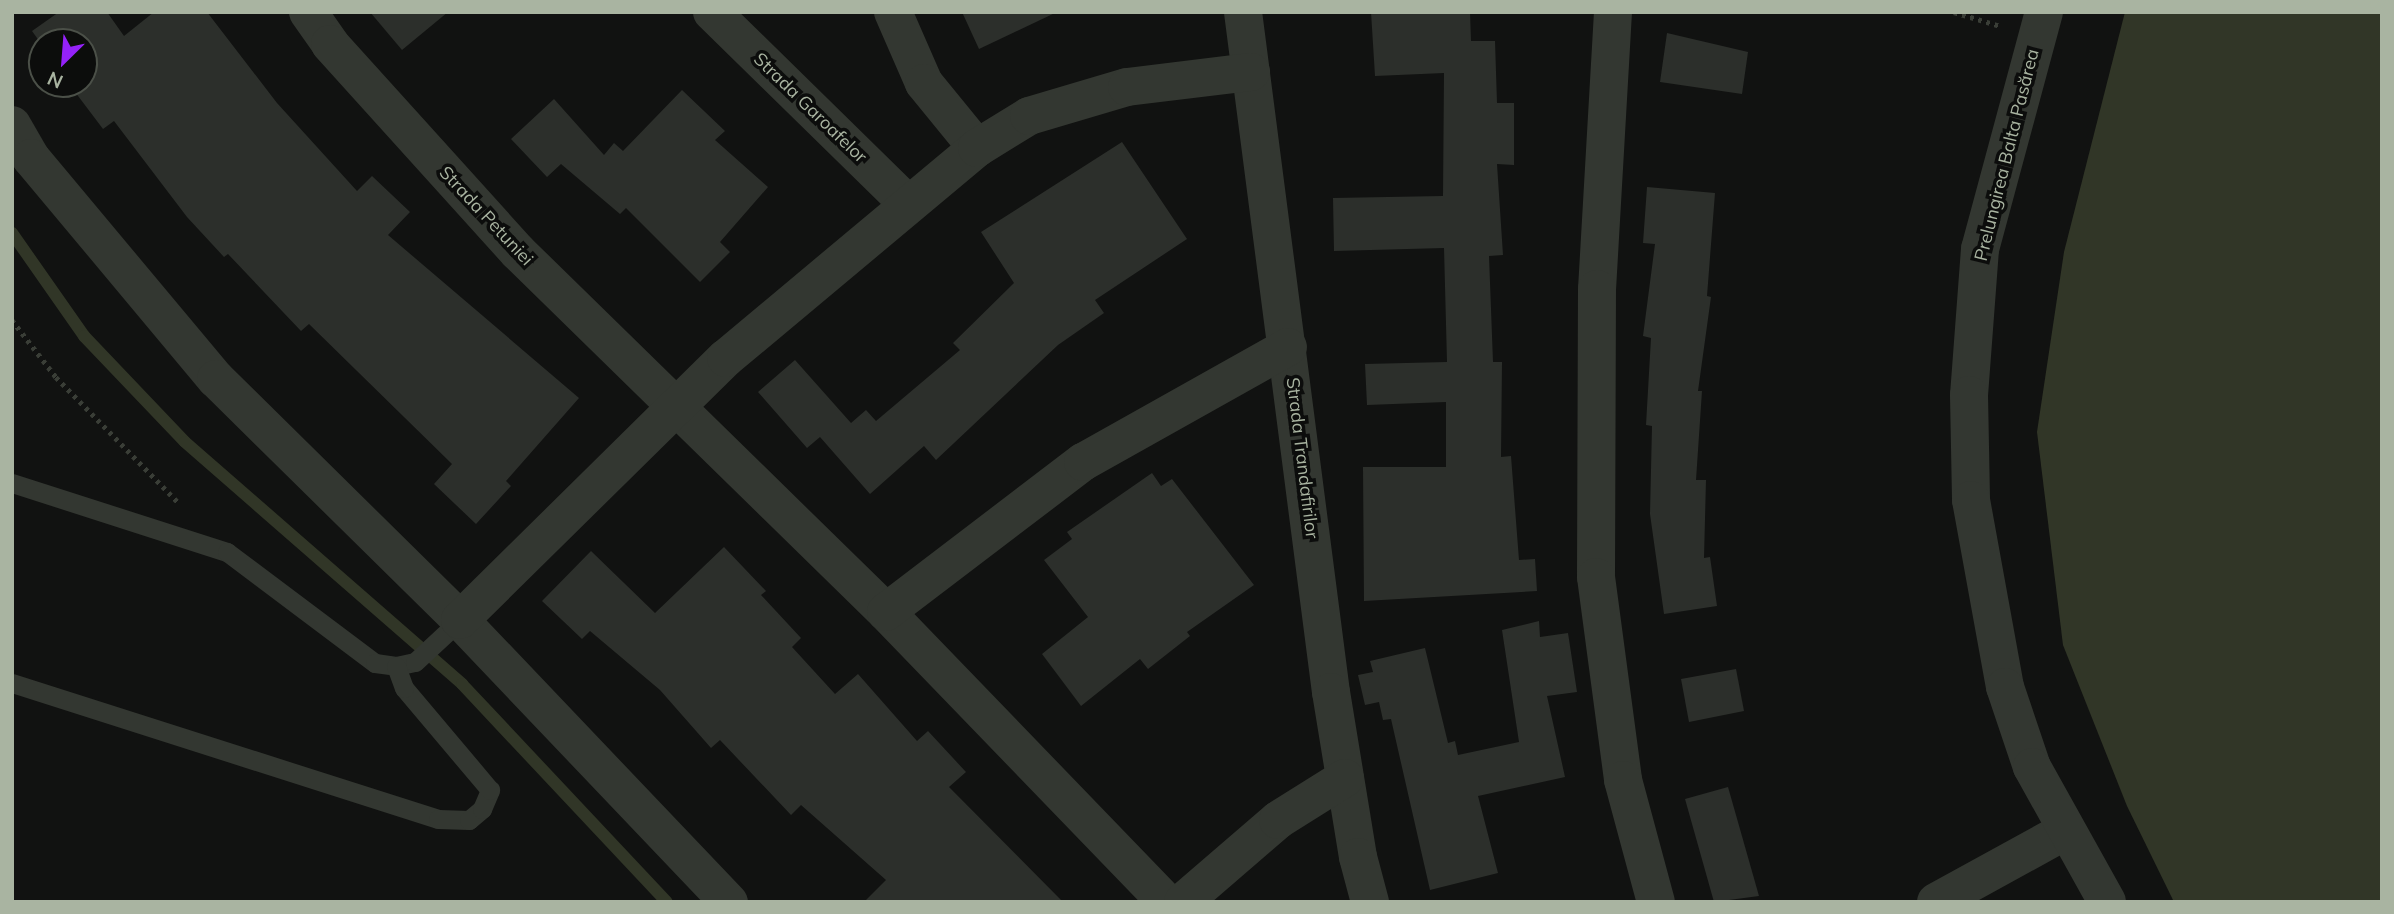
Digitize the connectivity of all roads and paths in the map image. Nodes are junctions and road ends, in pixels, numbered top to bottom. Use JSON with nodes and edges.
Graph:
{"nodes":[{"id":1,"x":308,"y":12,"type":"edge"},
{"id":2,"x":712,"y":12,"type":"edge"},
{"id":3,"x":893,"y":12,"type":"edge"},
{"id":4,"x":1243,"y":12,"type":"edge"},
{"id":5,"x":1613,"y":12,"type":"edge"},
{"id":6,"x":1954,"y":12,"type":"edge"},
{"id":7,"x":2040,"y":22,"type":"edge"},
{"id":8,"x":1251,"y":72,"type":"junction"},
{"id":9,"x":12,"y":125,"type":"edge"},
{"id":10,"x":977,"y":148,"type":"junction"},
{"id":11,"x":908,"y":204,"type":"junction"},
{"id":12,"x":12,"y":320,"type":"edge"},
{"id":13,"x":1288,"y":347,"type":"junction"},
{"id":14,"x":678,"y":406,"type":"junction"},
{"id":15,"x":12,"y":483,"type":"edge"},
{"id":16,"x":227,"y":552,"type":"junction"},
{"id":17,"x":886,"y":612,"type":"junction"},
{"id":18,"x":451,"y":630,"type":"junction"},
{"id":19,"x":406,"y":664,"type":"junction"},
{"id":20,"x":12,"y":683,"type":"edge"},
{"id":21,"x":1345,"y":778,"type":"junction"},
{"id":22,"x":2065,"y":831,"type":"junction"},
{"id":23,"x":729,"y":902,"type":"edge"},
{"id":24,"x":1166,"y":902,"type":"edge"},
{"id":25,"x":1183,"y":902,"type":"edge"},
{"id":26,"x":1370,"y":902,"type":"edge"},
{"id":27,"x":1656,"y":902,"type":"edge"},
{"id":28,"x":1936,"y":902,"type":"edge"},
{"id":29,"x":2107,"y":902,"type":"edge"}],
"edges":[{"from":1,"to":14,"type":"street","name":"Strada Petuniei"},
{"from":2,"to":11,"type":"street","name":"Strada Garoafelor"},
{"from":3,"to":10,"type":"street"},
{"from":4,"to":8,"type":"street","name":"Strada Trandafirilor"},
{"from":5,"to":27,"type":"street"},
{"from":6,"to":7,"type":"path"},
{"from":7,"to":22,"type":"street","name":"Prelungirea Balta Pasărea"},
{"from":8,"to":10,"type":"street"},
{"from":8,"to":13,"type":"street","name":"Strada Trandafirilor"},
{"from":9,"to":18,"type":"street"},
{"from":10,"to":11,"type":"street"},
{"from":11,"to":14,"type":"street"},
{"from":12,"to":16,"type":"path"},
{"from":13,"to":17,"type":"street"},
{"from":13,"to":21,"type":"street","name":"Strada Trandafirilor"},
{"from":14,"to":17,"type":"street","name":"Strada Petuniei"},
{"from":14,"to":18,"type":"street"},
{"from":15,"to":16,"type":"lane"},
{"from":16,"to":19,"type":"lane"},
{"from":17,"to":24,"type":"street","name":"Strada Petuniei"},
{"from":18,"to":19,"type":"lane"},
{"from":18,"to":23,"type":"street"},
{"from":19,"to":20,"type":"lane"},
{"from":21,"to":25,"type":"street"},
{"from":21,"to":26,"type":"street","name":"Strada Trandafirilor"},
{"from":22,"to":28,"type":"street"},
{"from":22,"to":29,"type":"street","name":"Prelungirea Balta Pasărea"}]}
